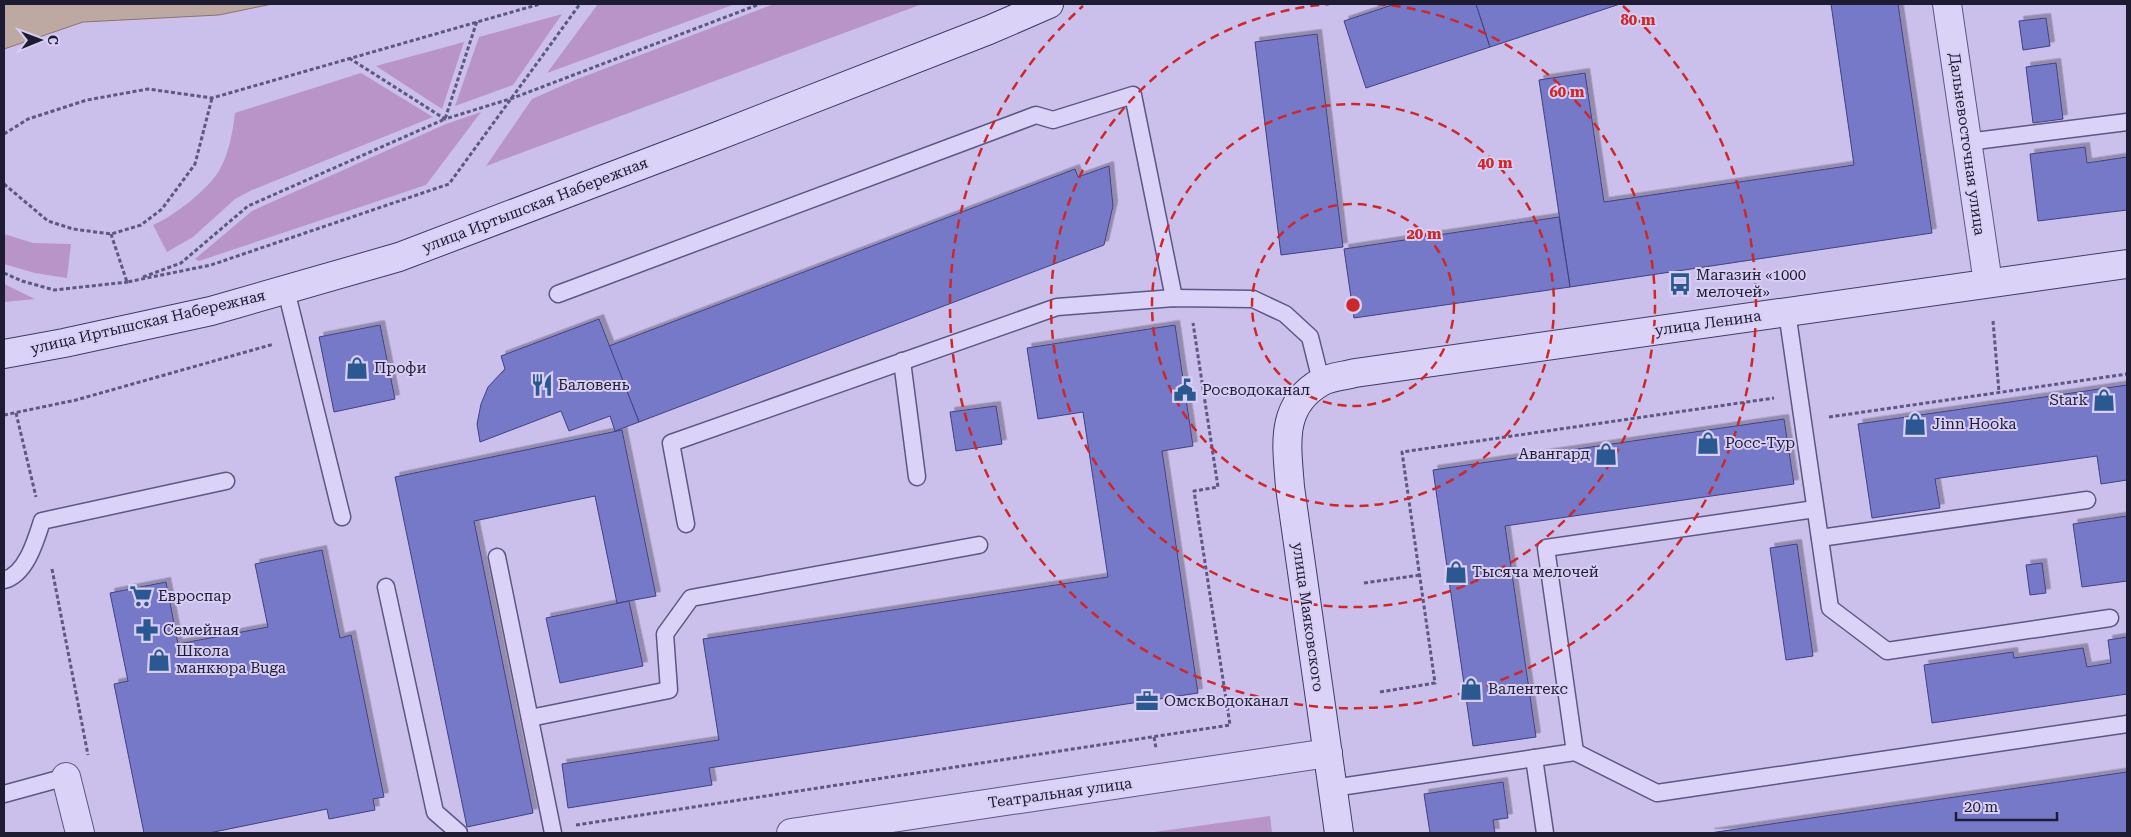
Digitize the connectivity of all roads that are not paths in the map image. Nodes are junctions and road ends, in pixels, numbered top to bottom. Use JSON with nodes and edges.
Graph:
{"nodes":[{"id":1,"x":1049,"y":4,"type":"edge"},
{"id":2,"x":1947,"y":4,"type":"edge"},
{"id":3,"x":2127,"y":122,"type":"edge"},
{"id":4,"x":1967,"y":142,"type":"junction"},
{"id":5,"x":2127,"y":264,"type":"edge"},
{"id":6,"x":1988,"y":284,"type":"junction"},
{"id":7,"x":286,"y":290,"type":"junction"},
{"id":8,"x":558,"y":294,"type":"dead end"},
{"id":9,"x":1182,"y":298,"type":"junction"},
{"id":10,"x":1787,"y":312,"type":"junction"},
{"id":11,"x":4,"y":354,"type":"edge"},
{"id":12,"x":902,"y":361,"type":"junction"},
{"id":13,"x":1321,"y":381,"type":"junction"},
{"id":14,"x":1296,"y":402,"type":"joint"},
{"id":15,"x":917,"y":477,"type":"dead end"},
{"id":16,"x":226,"y":481,"type":"dead end"},
{"id":17,"x":2087,"y":500,"type":"dead end"},
{"id":18,"x":1816,"y":509,"type":"junction"},
{"id":19,"x":342,"y":517,"type":"dead end"},
{"id":20,"x":686,"y":524,"type":"dead end"},
{"id":21,"x":1820,"y":538,"type":"junction"},
{"id":22,"x":979,"y":545,"type":"dead end"},
{"id":23,"x":497,"y":557,"type":"dead end"},
{"id":24,"x":4,"y":580,"type":"edge"},
{"id":25,"x":386,"y":587,"type":"dead end"},
{"id":26,"x":2110,"y":618,"type":"dead end"},
{"id":27,"x":530,"y":718,"type":"junction"},
{"id":28,"x":2127,"y":724,"type":"edge"},
{"id":29,"x":1575,"y":752,"type":"junction"},
{"id":30,"x":1328,"y":753,"type":"junction"},
{"id":31,"x":1534,"y":758,"type":"junction"},
{"id":32,"x":66,"y":777,"type":"joint"},
{"id":33,"x":1333,"y":788,"type":"junction"},
{"id":34,"x":4,"y":794,"type":"edge"},
{"id":35,"x":553,"y":831,"type":"edge"},
{"id":36,"x":80,"y":833,"type":"edge"},
{"id":37,"x":459,"y":833,"type":"edge"},
{"id":38,"x":791,"y":833,"type":"edge"},
{"id":39,"x":1339,"y":833,"type":"edge"},
{"id":40,"x":1545,"y":833,"type":"edge"}],
"edges":[{"from":1,"to":7,"type":"main road","name":"улица Иртышская Набережная"},
{"from":2,"to":4,"type":"main road","name":"Дальневосточная улица"},
{"from":3,"to":4,"type":"lane"},
{"from":4,"to":6,"type":"main road","name":"Дальневосточная улица"},
{"from":5,"to":6,"type":"main road","name":"улица Ленина"},
{"from":6,"to":10,"type":"main road","name":"улица Ленина"},
{"from":7,"to":11,"type":"main road","name":"улица Иртышская Набережная"},
{"from":7,"to":19,"type":"lane"},
{"from":8,"to":9,"type":"lane"},
{"from":9,"to":12,"type":"lane"},
{"from":9,"to":13,"type":"lane"},
{"from":10,"to":13,"type":"main road","name":"улица Ленина"},
{"from":10,"to":18,"type":"lane"},
{"from":12,"to":15,"type":"lane"},
{"from":12,"to":20,"type":"lane"},
{"from":13,"to":14,"type":"main road","name":"улица Ленина"},
{"from":14,"to":30,"type":"main road","name":"улица Маяковского"},
{"from":16,"to":24,"type":"lane"},
{"from":17,"to":21,"type":"lane"},
{"from":18,"to":21,"type":"lane"},
{"from":18,"to":29,"type":"lane"},
{"from":21,"to":26,"type":"lane"},
{"from":22,"to":27,"type":"lane"},
{"from":23,"to":27,"type":"lane"},
{"from":25,"to":37,"type":"lane"},
{"from":27,"to":35,"type":"lane"},
{"from":28,"to":29,"type":"lane"},
{"from":29,"to":31,"type":"lane"},
{"from":30,"to":33,"type":"main road","name":"улица Маяковского"},
{"from":30,"to":38,"type":"main road","name":"Театральная улица"},
{"from":31,"to":33,"type":"lane"},
{"from":31,"to":40,"type":"lane"},
{"from":32,"to":34,"type":"lane"},
{"from":32,"to":36,"type":"main road"},
{"from":33,"to":39,"type":"main road","name":"улица Маяковского"}]}
